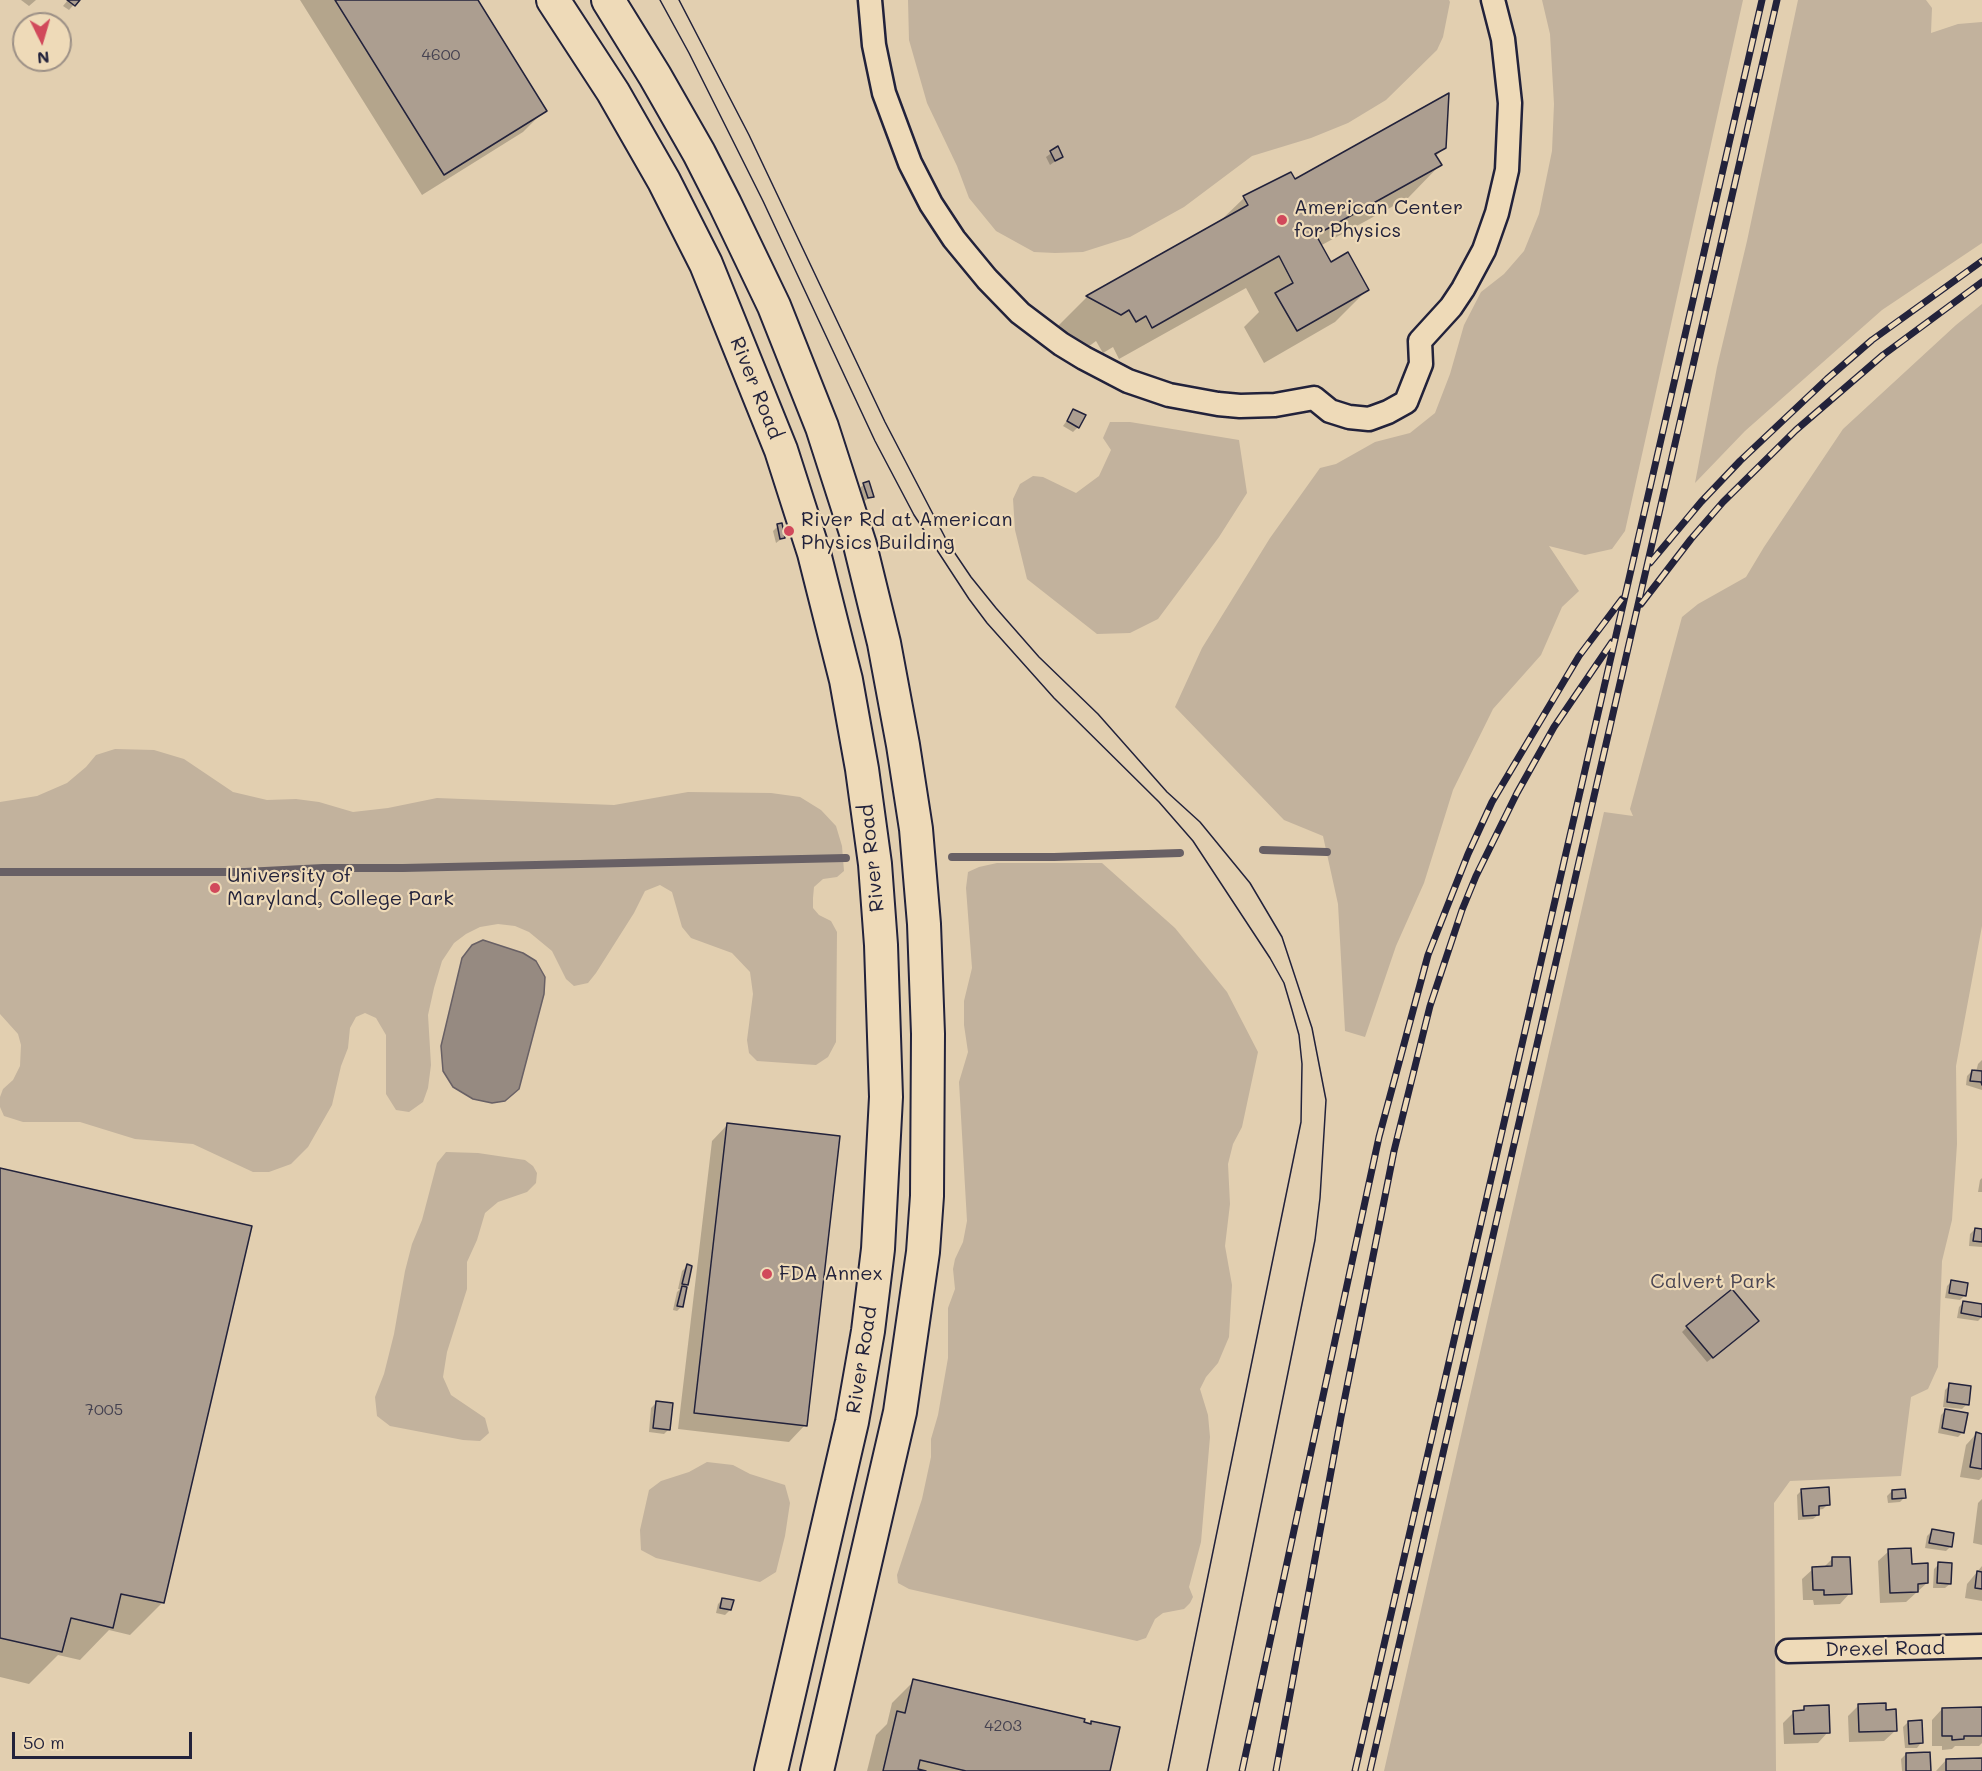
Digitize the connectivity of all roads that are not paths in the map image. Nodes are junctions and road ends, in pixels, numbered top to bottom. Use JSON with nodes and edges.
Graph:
{"nodes":[{"id":1,"x":553,"y":0,"type":"edge"},
{"id":2,"x":608,"y":0,"type":"edge"},
{"id":3,"x":870,"y":0,"type":"edge"},
{"id":4,"x":1493,"y":0,"type":"edge"},
{"id":5,"x":1982,"y":1646,"type":"edge"},
{"id":6,"x":1788,"y":1651,"type":"dead end"},
{"id":7,"x":771,"y":1771,"type":"edge"},
{"id":8,"x":818,"y":1771,"type":"edge"}],
"edges":[{"from":1,"to":7,"type":"street","name":"River Road"},
{"from":2,"to":8,"type":"street"},
{"from":3,"to":4,"type":"street"},
{"from":5,"to":6,"type":"street","name":"Drexel Road"}]}
